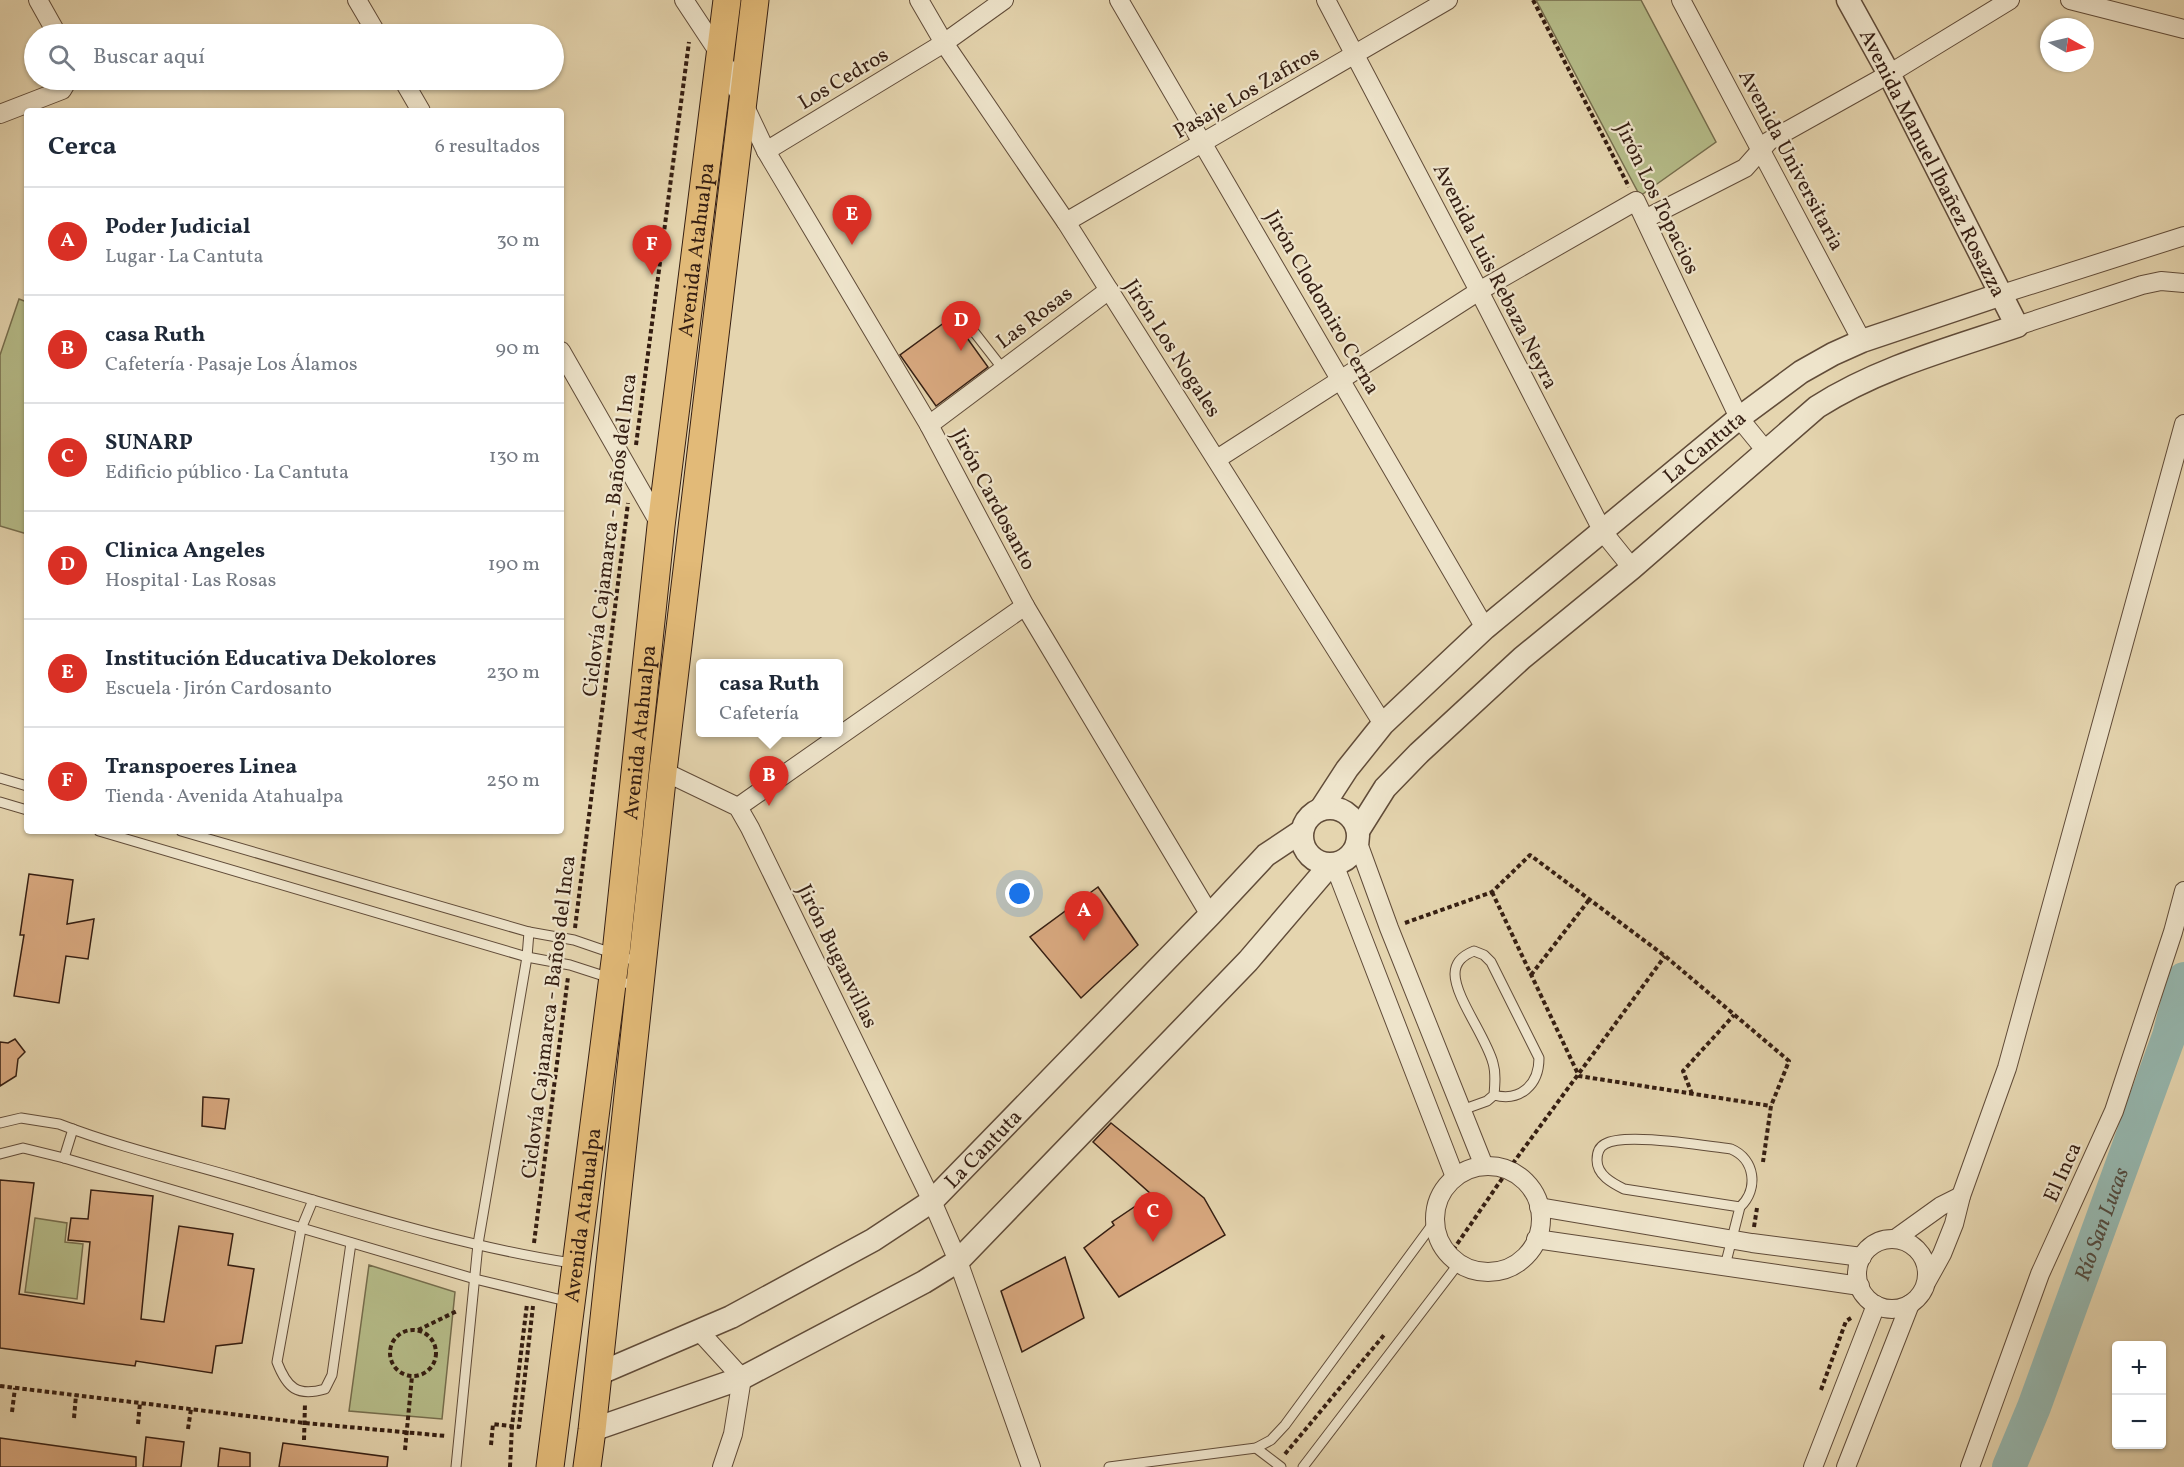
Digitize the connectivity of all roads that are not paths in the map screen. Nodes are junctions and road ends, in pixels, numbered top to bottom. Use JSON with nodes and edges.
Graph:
{"nodes":[{"id":1,"x":38,"y":0,"type":"edge"},
{"id":2,"x":357,"y":0,"type":"edge"},
{"id":3,"x":728,"y":0,"type":"edge"},
{"id":4,"x":755,"y":0,"type":"edge"},
{"id":5,"x":919,"y":0,"type":"edge"},
{"id":6,"x":1004,"y":0,"type":"edge"},
{"id":7,"x":1119,"y":0,"type":"edge"},
{"id":8,"x":1326,"y":0,"type":"edge"},
{"id":9,"x":1448,"y":0,"type":"edge"},
{"id":10,"x":1681,"y":0,"type":"edge"},
{"id":11,"x":1848,"y":0,"type":"edge"},
{"id":12,"x":2010,"y":0,"type":"edge"},
{"id":13,"x":2070,"y":0,"type":"edge"},
{"id":14,"x":688,"y":7,"type":"edge"},
{"id":15,"x":51,"y":24,"type":"edge"},
{"id":16,"x":371,"y":24,"type":"edge"},
{"id":17,"x":2184,"y":29,"type":"edge"},
{"id":18,"x":944,"y":43,"type":"junction"},
{"id":19,"x":1355,"y":54,"type":"junction"},
{"id":20,"x":721,"y":56,"type":"junction"},
{"id":21,"x":1889,"y":74,"type":"junction"},
{"id":22,"x":62,"y":90,"type":"edge"},
{"id":23,"x":409,"y":90,"type":"edge"},
{"id":24,"x":744,"y":101,"type":"junction"},
{"id":25,"x":420,"y":108,"type":"edge"},
{"id":26,"x":0,"y":114,"type":"edge"},
{"id":27,"x":1204,"y":143,"type":"junction"},
{"id":28,"x":1761,"y":149,"type":"junction"},
{"id":29,"x":766,"y":152,"type":"junction"},
{"id":30,"x":1645,"y":219,"type":"junction"},
{"id":31,"x":1066,"y":222,"type":"junction"},
{"id":32,"x":2184,"y":236,"type":"edge"},
{"id":33,"x":2184,"y":283,"type":"edge"},
{"id":34,"x":1109,"y":290,"type":"junction"},
{"id":35,"x":1479,"y":291,"type":"junction"},
{"id":36,"x":2002,"y":294,"type":"junction"},
{"id":37,"x":2017,"y":326,"type":"junction"},
{"id":38,"x":972,"y":328,"type":"dead end"},
{"id":39,"x":1862,"y":341,"type":"junction"},
{"id":40,"x":564,"y":356,"type":"edge"},
{"id":41,"x":1003,"y":369,"type":"junction"},
{"id":42,"x":1342,"y":380,"type":"junction"},
{"id":43,"x":1739,"y":418,"type":"junction"},
{"id":44,"x":929,"y":424,"type":"junction"},
{"id":45,"x":2184,"y":424,"type":"edge"},
{"id":46,"x":1766,"y":451,"type":"junction"},
{"id":47,"x":1217,"y":459,"type":"junction"},
{"id":48,"x":661,"y":526,"type":"junction"},
{"id":49,"x":1603,"y":532,"type":"junction"},
{"id":50,"x":1632,"y":568,"type":"junction"},
{"id":51,"x":1025,"y":606,"type":"junction"},
{"id":52,"x":1485,"y":628,"type":"junction"},
{"id":53,"x":1383,"y":724,"type":"junction"},
{"id":54,"x":843,"y":733,"type":"edge"},
{"id":55,"x":838,"y":737,"type":"edge"},
{"id":56,"x":663,"y":771,"type":"junction"},
{"id":57,"x":0,"y":778,"type":"edge"},
{"id":58,"x":24,"y":785,"type":"edge"},
{"id":59,"x":0,"y":802,"type":"edge"},
{"id":60,"x":738,"y":807,"type":"junction"},
{"id":61,"x":24,"y":809,"type":"edge"},
{"id":62,"x":1321,"y":809,"type":"junction"},
{"id":63,"x":1302,"y":831,"type":"junction"},
{"id":64,"x":109,"y":834,"type":"edge"},
{"id":65,"x":191,"y":834,"type":"edge"},
{"id":66,"x":1358,"y":837,"type":"junction"},
{"id":67,"x":1332,"y":865,"type":"junction"},
{"id":68,"x":2184,"y":891,"type":"edge"},
{"id":69,"x":1210,"y":915,"type":"junction"},
{"id":70,"x":530,"y":932,"type":"junction"},
{"id":71,"x":527,"y":957,"type":"junction"},
{"id":72,"x":614,"y":965,"type":"junction"},
{"id":73,"x":641,"y":975,"type":"junction"},
{"id":74,"x":1494,"y":1095,"type":"junction"},
{"id":75,"x":1462,"y":1110,"type":"junction"},
{"id":76,"x":0,"y":1123,"type":"edge"},
{"id":77,"x":73,"y":1129,"type":"junction"},
{"id":78,"x":0,"y":1154,"type":"edge"},
{"id":79,"x":64,"y":1158,"type":"junction"},
{"id":80,"x":1484,"y":1166,"type":"junction"},
{"id":81,"x":1455,"y":1178,"type":"junction"},
{"id":82,"x":1961,"y":1196,"type":"junction"},
{"id":83,"x":313,"y":1200,"type":"junction"},
{"id":84,"x":932,"y":1201,"type":"junction"},
{"id":85,"x":1539,"y":1207,"type":"junction"},
{"id":86,"x":1740,"y":1207,"type":"junction"},
{"id":87,"x":1435,"y":1221,"type":"junction"},
{"id":88,"x":301,"y":1229,"type":"junction"},
{"id":89,"x":1536,"y":1239,"type":"junction"},
{"id":90,"x":1895,"y":1239,"type":"junction"},
{"id":91,"x":1733,"y":1240,"type":"junction"},
{"id":92,"x":351,"y":1243,"type":"junction"},
{"id":93,"x":478,"y":1244,"type":"junction"},
{"id":94,"x":1862,"y":1257,"type":"junction"},
{"id":95,"x":1454,"y":1259,"type":"junction"},
{"id":96,"x":958,"y":1261,"type":"junction"},
{"id":97,"x":575,"y":1264,"type":"junction"},
{"id":98,"x":1725,"y":1266,"type":"junction"},
{"id":99,"x":475,"y":1279,"type":"junction"},
{"id":100,"x":1927,"y":1281,"type":"junction"},
{"id":101,"x":1860,"y":1286,"type":"junction"},
{"id":102,"x":570,"y":1302,"type":"junction"},
{"id":103,"x":1910,"y":1304,"type":"junction"},
{"id":104,"x":1876,"y":1305,"type":"junction"},
{"id":105,"x":700,"y":1332,"type":"junction"},
{"id":106,"x":598,"y":1374,"type":"junction"},
{"id":107,"x":742,"y":1378,"type":"junction"},
{"id":108,"x":592,"y":1430,"type":"junction"},
{"id":109,"x":1257,"y":1448,"type":"junction"},
{"id":110,"x":1277,"y":1466,"type":"edge"},
{"id":111,"x":456,"y":1467,"type":"edge"},
{"id":112,"x":550,"y":1467,"type":"edge"},
{"id":113,"x":587,"y":1467,"type":"edge"},
{"id":114,"x":722,"y":1467,"type":"edge"},
{"id":115,"x":1031,"y":1467,"type":"edge"},
{"id":116,"x":1109,"y":1467,"type":"edge"},
{"id":117,"x":1303,"y":1467,"type":"edge"},
{"id":118,"x":1813,"y":1467,"type":"edge"},
{"id":119,"x":1846,"y":1467,"type":"edge"},
{"id":120,"x":1970,"y":1467,"type":"edge"}],
"edges":[{"from":1,"to":15,"type":"street"},
{"from":2,"to":16,"type":"street"},
{"from":3,"to":20,"type":"main road","name":"Avenida Atahualpa"},
{"from":4,"to":24,"type":"main road","name":"Avenida Atahualpa"},
{"from":5,"to":18,"type":"street","name":"Jirón Los Nogales"},
{"from":6,"to":18,"type":"street","name":"Los Cedros"},
{"from":7,"to":27,"type":"street","name":"Jirón Clodomiro Cerna"},
{"from":8,"to":19,"type":"street","name":"Avenida Luis Rebaza Neyra"},
{"from":9,"to":19,"type":"street","name":"Pasaje Los Zafiros"},
{"from":10,"to":28,"type":"street","name":"Avenida Universitaria"},
{"from":11,"to":21,"type":"street","name":"Avenida Manuel Ibañez Rosazza"},
{"from":12,"to":21,"type":"street"},
{"from":13,"to":17,"type":"street"},
{"from":14,"to":20,"type":"street","name":"Jirón Cardosanto"},
{"from":18,"to":29,"type":"street","name":"Los Cedros"},
{"from":18,"to":31,"type":"street","name":"Jirón Los Nogales"},
{"from":19,"to":27,"type":"street","name":"Pasaje Los Zafiros"},
{"from":19,"to":35,"type":"street","name":"Avenida Luis Rebaza Neyra"},
{"from":20,"to":24,"type":"street","name":"Jirón Cardosanto"},
{"from":20,"to":48,"type":"main road","name":"Avenida Atahualpa"},
{"from":21,"to":28,"type":"street"},
{"from":21,"to":36,"type":"street","name":"Avenida Manuel Ibañez Rosazza"},
{"from":22,"to":26,"type":"street"},
{"from":23,"to":25,"type":"street"},
{"from":24,"to":29,"type":"street","name":"Jirón Cardosanto"},
{"from":24,"to":56,"type":"main road","name":"Avenida Atahualpa"},
{"from":27,"to":31,"type":"street","name":"Pasaje Los Zafiros"},
{"from":27,"to":42,"type":"street","name":"Jirón Clodomiro Cerna"},
{"from":28,"to":30,"type":"street"},
{"from":28,"to":39,"type":"street","name":"Avenida Universitaria"},
{"from":29,"to":44,"type":"street","name":"Jirón Cardosanto"},
{"from":30,"to":35,"type":"street","name":"Jirón Los Topacios"},
{"from":30,"to":43,"type":"street","name":"Jirón Los Topacios"},
{"from":31,"to":34,"type":"street","name":"Jirón Los Nogales"},
{"from":32,"to":36,"type":"street","name":"La Cantuta"},
{"from":33,"to":37,"type":"street","name":"La Cantuta"},
{"from":34,"to":41,"type":"street","name":"Las Rosas"},
{"from":34,"to":47,"type":"street","name":"Jirón Los Nogales"},
{"from":35,"to":42,"type":"street"},
{"from":35,"to":49,"type":"street","name":"Avenida Luis Rebaza Neyra"},
{"from":36,"to":37,"type":"street","name":"Avenida Manuel Ibañez Rosazza"},
{"from":36,"to":39,"type":"street","name":"La Cantuta"},
{"from":37,"to":46,"type":"street","name":"La Cantuta"},
{"from":38,"to":41,"type":"lane"},
{"from":39,"to":43,"type":"street","name":"La Cantuta"},
{"from":40,"to":48,"type":"street"},
{"from":41,"to":44,"type":"street","name":"Las Rosas"},
{"from":42,"to":47,"type":"street"},
{"from":42,"to":52,"type":"street","name":"Jirón Clodomiro Cerna"},
{"from":43,"to":46,"type":"street","name":"Jirón Los Topacios"},
{"from":43,"to":49,"type":"street","name":"La Cantuta"},
{"from":44,"to":51,"type":"street","name":"Jirón Cardosanto"},
{"from":45,"to":82,"type":"street"},
{"from":46,"to":50,"type":"street","name":"La Cantuta"},
{"from":47,"to":53,"type":"street","name":"Jirón Los Nogales"},
{"from":48,"to":72,"type":"main road","name":"Avenida Atahualpa"},
{"from":49,"to":50,"type":"street","name":"Avenida Luis Rebaza Neyra"},
{"from":49,"to":52,"type":"street","name":"La Cantuta"},
{"from":50,"to":66,"type":"street","name":"La Cantuta"},
{"from":51,"to":54,"type":"street"},
{"from":51,"to":69,"type":"street","name":"Jirón Cardosanto"},
{"from":52,"to":53,"type":"street","name":"La Cantuta"},
{"from":53,"to":62,"type":"street","name":"La Cantuta"},
{"from":55,"to":60,"type":"street"},
{"from":56,"to":60,"type":"street"},
{"from":56,"to":73,"type":"main road","name":"Avenida Atahualpa"},
{"from":57,"to":58,"type":"lane"},
{"from":59,"to":61,"type":"lane"},
{"from":60,"to":84,"type":"street","name":"Jirón Buganvillas"},
{"from":62,"to":63,"type":"street","name":"La Cantuta"},
{"from":62,"to":66,"type":"street"},
{"from":63,"to":67,"type":"street"},
{"from":63,"to":69,"type":"street","name":"La Cantuta"},
{"from":64,"to":71,"type":"lane"},
{"from":65,"to":70,"type":"lane"},
{"from":66,"to":67,"type":"street","name":"La Cantuta"},
{"from":66,"to":75,"type":"street"},
{"from":67,"to":81,"type":"street"},
{"from":67,"to":96,"type":"street","name":"La Cantuta"},
{"from":68,"to":120,"type":"street","name":"El Inca"},
{"from":69,"to":84,"type":"street","name":"La Cantuta"},
{"from":70,"to":71,"type":"lane"},
{"from":70,"to":72,"type":"lane"},
{"from":71,"to":72,"type":"lane"},
{"from":71,"to":93,"type":"lane"},
{"from":72,"to":73,"type":"lane"},
{"from":72,"to":73,"type":"lane"},
{"from":72,"to":97,"type":"main road","name":"Avenida Atahualpa"},
{"from":73,"to":106,"type":"main road","name":"Avenida Atahualpa"},
{"from":74,"to":74,"type":"lane"},
{"from":74,"to":75,"type":"lane"},
{"from":75,"to":80,"type":"street"},
{"from":76,"to":77,"type":"lane"},
{"from":77,"to":79,"type":"lane"},
{"from":77,"to":83,"type":"lane"},
{"from":78,"to":79,"type":"lane"},
{"from":79,"to":88,"type":"lane"},
{"from":80,"to":81,"type":"street"},
{"from":80,"to":85,"type":"street"},
{"from":81,"to":87,"type":"street"},
{"from":82,"to":90,"type":"street"},
{"from":82,"to":100,"type":"street"},
{"from":83,"to":88,"type":"lane"},
{"from":83,"to":93,"type":"lane"},
{"from":84,"to":96,"type":"street","name":"Jirón Buganvillas"},
{"from":84,"to":105,"type":"street","name":"La Cantuta"},
{"from":85,"to":89,"type":"street"},
{"from":85,"to":91,"type":"street"},
{"from":86,"to":86,"type":"lane"},
{"from":86,"to":91,"type":"lane"},
{"from":87,"to":95,"type":"street"},
{"from":87,"to":109,"type":"lane"},
{"from":88,"to":92,"type":"lane"},
{"from":88,"to":92,"type":"lane"},
{"from":89,"to":95,"type":"street"},
{"from":89,"to":98,"type":"street"},
{"from":90,"to":94,"type":"street"},
{"from":90,"to":100,"type":"street"},
{"from":91,"to":94,"type":"street"},
{"from":91,"to":98,"type":"lane"},
{"from":92,"to":99,"type":"lane"},
{"from":93,"to":97,"type":"lane"},
{"from":93,"to":99,"type":"lane"},
{"from":94,"to":101,"type":"street"},
{"from":95,"to":117,"type":"lane"},
{"from":96,"to":107,"type":"street","name":"La Cantuta"},
{"from":96,"to":115,"type":"street","name":"Jirón Buganvillas"},
{"from":97,"to":102,"type":"main road","name":"Avenida Atahualpa"},
{"from":98,"to":101,"type":"street"},
{"from":99,"to":102,"type":"lane"},
{"from":99,"to":111,"type":"lane"},
{"from":100,"to":103,"type":"street"},
{"from":101,"to":104,"type":"street"},
{"from":102,"to":112,"type":"main road","name":"Avenida Atahualpa"},
{"from":103,"to":104,"type":"street"},
{"from":103,"to":119,"type":"street"},
{"from":104,"to":118,"type":"street"},
{"from":105,"to":106,"type":"street","name":"La Cantuta"},
{"from":105,"to":107,"type":"street"},
{"from":106,"to":108,"type":"main road","name":"Avenida Atahualpa"},
{"from":107,"to":108,"type":"street","name":"La Cantuta"},
{"from":107,"to":114,"type":"street"},
{"from":108,"to":113,"type":"main road","name":"Avenida Atahualpa"},
{"from":109,"to":110,"type":"lane"},
{"from":109,"to":116,"type":"lane"}]}
